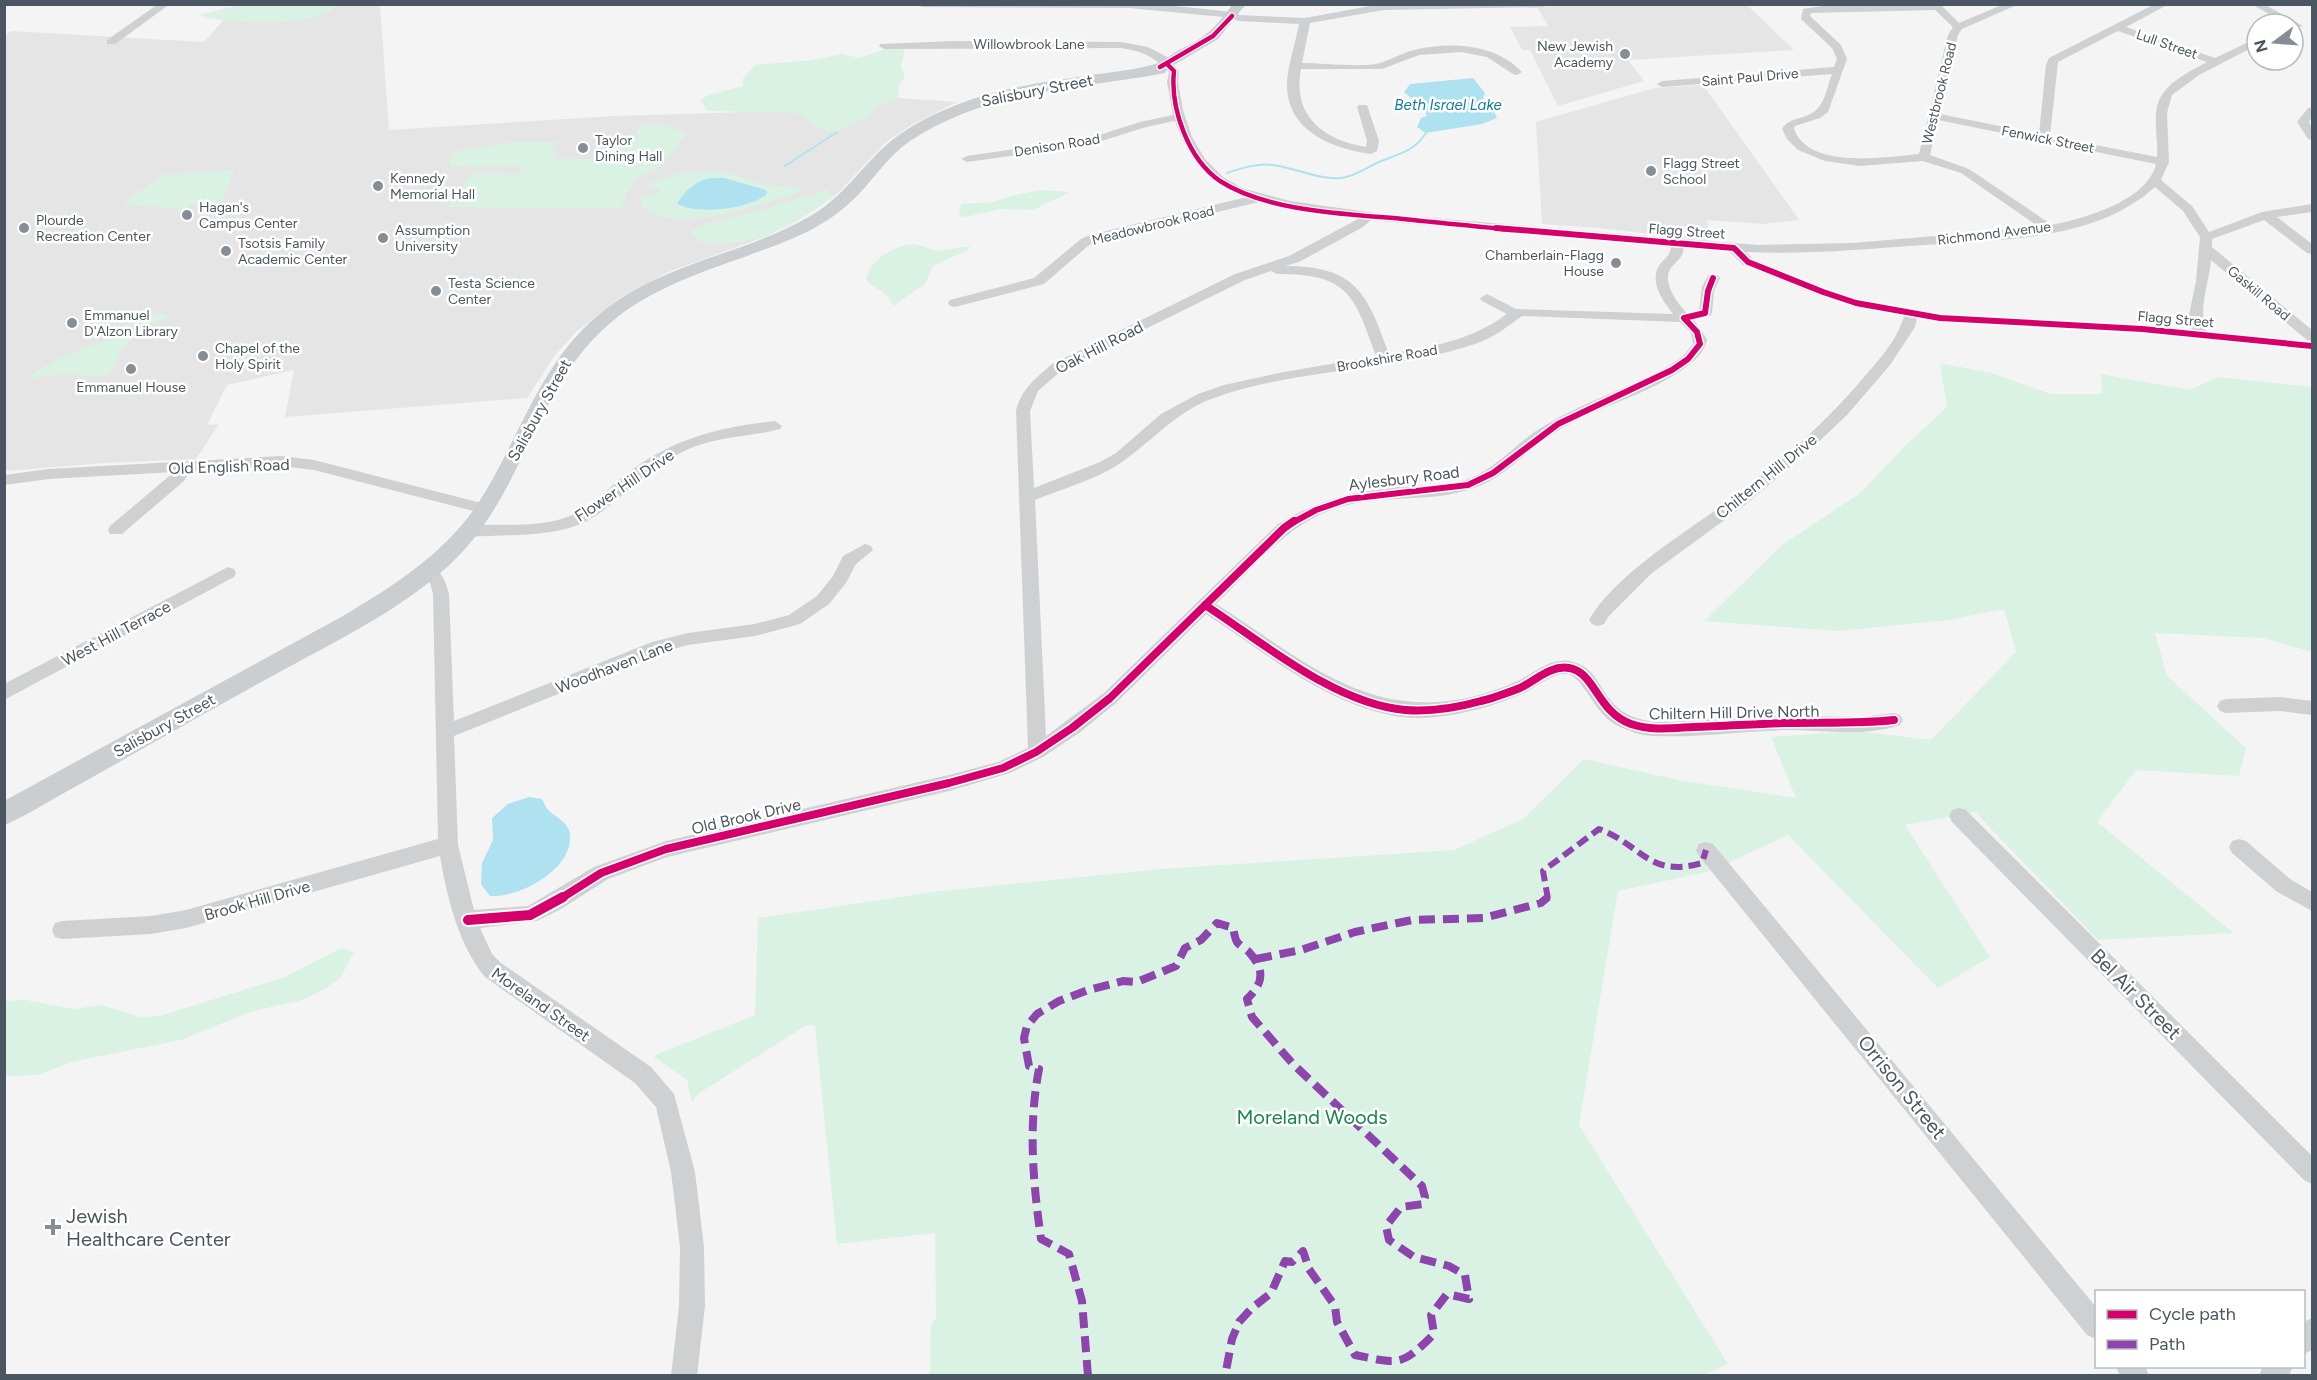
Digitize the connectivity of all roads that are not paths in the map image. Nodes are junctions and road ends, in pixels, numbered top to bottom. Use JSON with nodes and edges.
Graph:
{"nodes":[{"id":1,"x":165,"y":4,"type":"edge"},
{"id":2,"x":922,"y":4,"type":"edge"},
{"id":3,"x":1120,"y":4,"type":"edge"},
{"id":4,"x":1544,"y":4,"type":"edge"},
{"id":5,"x":2014,"y":4,"type":"edge"},
{"id":6,"x":2164,"y":4,"type":"edge"},
{"id":7,"x":2256,"y":4,"type":"edge"},
{"id":8,"x":1128,"y":5,"type":"edge"},
{"id":9,"x":1936,"y":6,"type":"edge"},
{"id":10,"x":1236,"y":10,"type":"edge"},
{"id":11,"x":2271,"y":12,"type":"edge"},
{"id":12,"x":1305,"y":21,"type":"junction"},
{"id":13,"x":1958,"y":27,"type":"junction"},
{"id":14,"x":2118,"y":27,"type":"junction"},
{"id":15,"x":111,"y":42,"type":"dead end"},
{"id":16,"x":884,"y":46,"type":"dead end"},
{"id":17,"x":2245,"y":47,"type":"edge"},
{"id":18,"x":2217,"y":62,"type":"junction"},
{"id":19,"x":1161,"y":66,"type":"junction"},
{"id":20,"x":1296,"y":66,"type":"junction"},
{"id":21,"x":1838,"y":70,"type":"junction"},
{"id":22,"x":1517,"y":72,"type":"dead end"},
{"id":23,"x":1662,"y":84,"type":"dead end"},
{"id":24,"x":1363,"y":107,"type":"dead end"},
{"id":25,"x":1933,"y":116,"type":"junction"},
{"id":26,"x":2310,"y":116,"type":"edge"},
{"id":27,"x":1180,"y":117,"type":"junction"},
{"id":28,"x":2313,"y":137,"type":"edge"},
{"id":29,"x":2044,"y":138,"type":"junction"},
{"id":30,"x":1924,"y":157,"type":"junction"},
{"id":31,"x":967,"y":159,"type":"dead end"},
{"id":32,"x":2163,"y":162,"type":"junction"},
{"id":33,"x":2155,"y":181,"type":"junction"},
{"id":34,"x":1259,"y":198,"type":"junction"},
{"id":35,"x":2313,"y":207,"type":"edge"},
{"id":36,"x":2266,"y":215,"type":"junction"},
{"id":37,"x":1368,"y":216,"type":"junction"},
{"id":38,"x":2048,"y":228,"type":"junction"},
{"id":39,"x":2206,"y":243,"type":"junction"},
{"id":40,"x":1677,"y":244,"type":"junction"},
{"id":41,"x":1734,"y":248,"type":"junction"},
{"id":42,"x":2313,"y":250,"type":"edge"},
{"id":43,"x":1262,"y":272,"type":"junction"},
{"id":44,"x":1713,"y":278,"type":"dead end"},
{"id":45,"x":1487,"y":298,"type":"dead end"},
{"id":46,"x":955,"y":303,"type":"dead end"},
{"id":47,"x":1912,"y":313,"type":"junction"},
{"id":48,"x":1516,"y":314,"type":"junction"},
{"id":49,"x":1684,"y":318,"type":"junction"},
{"id":50,"x":2200,"y":334,"type":"junction"},
{"id":51,"x":2313,"y":337,"type":"edge"},
{"id":52,"x":2313,"y":346,"type":"edge"},
{"id":53,"x":1384,"y":359,"type":"junction"},
{"id":54,"x":775,"y":426,"type":"dead end"},
{"id":55,"x":184,"y":467,"type":"junction"},
{"id":56,"x":4,"y":480,"type":"edge"},
{"id":57,"x":1026,"y":497,"type":"junction"},
{"id":58,"x":485,"y":509,"type":"junction"},
{"id":59,"x":116,"y":530,"type":"dead end"},
{"id":60,"x":470,"y":531,"type":"junction"},
{"id":61,"x":865,"y":550,"type":"dead end"},
{"id":62,"x":427,"y":571,"type":"junction"},
{"id":63,"x":228,"y":573,"type":"dead end"},
{"id":64,"x":1205,"y":605,"type":"junction"},
{"id":65,"x":1598,"y":620,"type":"dead end"},
{"id":66,"x":4,"y":693,"type":"edge"},
{"id":67,"x":2226,"y":706,"type":"dead end"},
{"id":68,"x":2313,"y":708,"type":"edge"},
{"id":69,"x":1894,"y":720,"type":"dead end"},
{"id":70,"x":445,"y":732,"type":"junction"},
{"id":71,"x":1037,"y":751,"type":"junction"},
{"id":72,"x":4,"y":814,"type":"edge"},
{"id":73,"x":1959,"y":816,"type":"dead end"},
{"id":74,"x":448,"y":845,"type":"junction"},
{"id":75,"x":2239,"y":848,"type":"dead end"},
{"id":76,"x":1706,"y":850,"type":"dead end"},
{"id":77,"x":2313,"y":902,"type":"edge"},
{"id":78,"x":468,"y":920,"type":"junction"},
{"id":79,"x":62,"y":930,"type":"dead end"},
{"id":80,"x":2313,"y":1172,"type":"edge"},
{"id":81,"x":2095,"y":1324,"type":"edge"},
{"id":82,"x":684,"y":1376,"type":"edge"}],
"edges":[{"from":1,"to":15,"type":"street"},
{"from":2,"to":8,"type":"street"},
{"from":3,"to":8,"type":"street"},
{"from":4,"to":12,"type":"street"},
{"from":5,"to":13,"type":"street"},
{"from":6,"to":14,"type":"street"},
{"from":7,"to":11,"type":"street"},
{"from":8,"to":10,"type":"street"},
{"from":9,"to":13,"type":"street","name":"Westbrook Road"},
{"from":9,"to":21,"type":"street"},
{"from":10,"to":12,"type":"street"},
{"from":10,"to":19,"type":"main road","name":"Salisbury Street"},
{"from":12,"to":20,"type":"street"},
{"from":13,"to":25,"type":"street","name":"Westbrook Road"},
{"from":14,"to":18,"type":"street","name":"Lull Street"},
{"from":14,"to":29,"type":"street"},
{"from":16,"to":19,"type":"street","name":"Willowbrook Lane"},
{"from":17,"to":18,"type":"street"},
{"from":18,"to":32,"type":"street"},
{"from":19,"to":27,"type":"street","name":"Flagg Street"},
{"from":19,"to":58,"type":"main road","name":"Salisbury Street"},
{"from":20,"to":22,"type":"street"},
{"from":20,"to":24,"type":"street"},
{"from":21,"to":23,"type":"street","name":"Saint Paul Drive"},
{"from":21,"to":30,"type":"street"},
{"from":25,"to":29,"type":"street","name":"Fenwick Street"},
{"from":25,"to":30,"type":"street","name":"Westbrook Road"},
{"from":26,"to":28,"type":"street"},
{"from":27,"to":31,"type":"street","name":"Denison Road"},
{"from":27,"to":34,"type":"street","name":"Flagg Street"},
{"from":29,"to":32,"type":"street","name":"Fenwick Street"},
{"from":30,"to":38,"type":"street"},
{"from":32,"to":33,"type":"street"},
{"from":33,"to":38,"type":"street","name":"Richmond Avenue"},
{"from":33,"to":39,"type":"street","name":"Gaskill Road"},
{"from":34,"to":37,"type":"street","name":"Flagg Street"},
{"from":34,"to":46,"type":"street","name":"Meadowbrook Road"},
{"from":35,"to":36,"type":"street"},
{"from":36,"to":39,"type":"street"},
{"from":36,"to":42,"type":"street"},
{"from":37,"to":40,"type":"street","name":"Flagg Street"},
{"from":37,"to":43,"type":"street","name":"Oak Hill Road"},
{"from":38,"to":41,"type":"street","name":"Richmond Avenue"},
{"from":39,"to":50,"type":"street"},
{"from":39,"to":51,"type":"street","name":"Gaskill Road"},
{"from":40,"to":41,"type":"street","name":"Flagg Street"},
{"from":40,"to":49,"type":"street"},
{"from":41,"to":47,"type":"street","name":"Flagg Street"},
{"from":43,"to":53,"type":"street"},
{"from":43,"to":57,"type":"street","name":"Oak Hill Road"},
{"from":44,"to":49,"type":"street"},
{"from":45,"to":48,"type":"street"},
{"from":47,"to":50,"type":"street","name":"Flagg Street"},
{"from":47,"to":65,"type":"street","name":"Chiltern Hill Drive"},
{"from":48,"to":49,"type":"street"},
{"from":48,"to":53,"type":"street","name":"Brookshire Road"},
{"from":49,"to":64,"type":"street","name":"Aylesbury Road"},
{"from":50,"to":52,"type":"street","name":"Flagg Street"},
{"from":53,"to":57,"type":"street","name":"Brookshire Road"},
{"from":54,"to":60,"type":"street","name":"Flower Hill Drive"},
{"from":55,"to":56,"type":"street","name":"Old English Road"},
{"from":55,"to":58,"type":"street","name":"Old English Road"},
{"from":55,"to":59,"type":"street"},
{"from":57,"to":71,"type":"street","name":"Oak Hill Road"},
{"from":58,"to":60,"type":"main road","name":"Salisbury Street"},
{"from":60,"to":62,"type":"main road","name":"Salisbury Street"},
{"from":61,"to":70,"type":"street","name":"Woodhaven Lane"},
{"from":62,"to":70,"type":"street","name":"Moreland Street"},
{"from":62,"to":72,"type":"main road","name":"Salisbury Street"},
{"from":63,"to":66,"type":"street","name":"West Hill Terrace"},
{"from":64,"to":69,"type":"street","name":"Chiltern Hill Drive North"},
{"from":64,"to":71,"type":"street","name":"Aylesbury Road"},
{"from":67,"to":68,"type":"street"},
{"from":70,"to":74,"type":"street","name":"Moreland Street"},
{"from":71,"to":78,"type":"street","name":"Old Brook Drive"},
{"from":73,"to":80,"type":"street","name":"Bel Air Street"},
{"from":74,"to":78,"type":"street","name":"Moreland Street"},
{"from":74,"to":79,"type":"street","name":"Brook Hill Drive"},
{"from":75,"to":77,"type":"street"},
{"from":76,"to":81,"type":"street","name":"Orrison Street"},
{"from":78,"to":82,"type":"street","name":"Moreland Street"}]}
